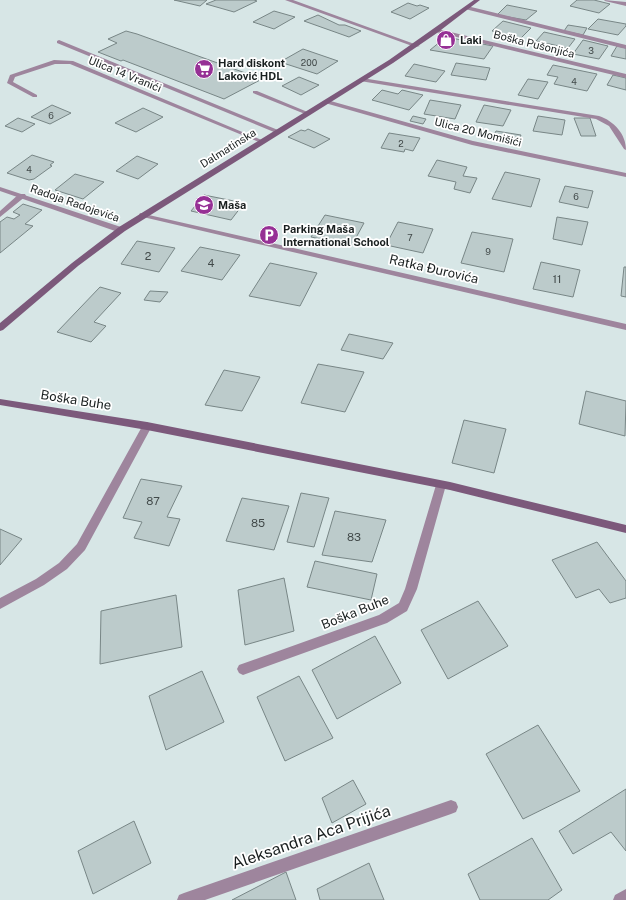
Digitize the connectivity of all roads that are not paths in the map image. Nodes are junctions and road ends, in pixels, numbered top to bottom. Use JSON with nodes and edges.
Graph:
{"nodes":[{"id":1,"x":288,"y":0,"type":"edge"},
{"id":2,"x":478,"y":0,"type":"edge"},
{"id":3,"x":607,"y":0,"type":"edge"},
{"id":4,"x":626,"y":4,"type":"edge"},
{"id":5,"x":467,"y":8,"type":"junction"},
{"id":6,"x":438,"y":31,"type":"junction"},
{"id":7,"x":59,"y":42,"type":"dead end"},
{"id":8,"x":417,"y":46,"type":"junction"},
{"id":9,"x":626,"y":46,"type":"edge"},
{"id":10,"x":626,"y":76,"type":"edge"},
{"id":11,"x":362,"y":80,"type":"junction"},
{"id":12,"x":255,"y":92,"type":"dead end"},
{"id":13,"x":35,"y":96,"type":"dead end"},
{"id":14,"x":327,"y":102,"type":"junction"},
{"id":15,"x":307,"y":113,"type":"junction"},
{"id":16,"x":276,"y":131,"type":"junction"},
{"id":17,"x":261,"y":141,"type":"junction"},
{"id":18,"x":626,"y":148,"type":"edge"},
{"id":19,"x":626,"y":175,"type":"edge"},
{"id":20,"x":0,"y":189,"type":"edge"},
{"id":21,"x":22,"y":196,"type":"junction"},
{"id":22,"x":0,"y":215,"type":"edge"},
{"id":23,"x":143,"y":215,"type":"junction"},
{"id":24,"x":121,"y":230,"type":"junction"},
{"id":25,"x":626,"y":327,"type":"edge"},
{"id":26,"x":0,"y":328,"type":"edge"},
{"id":27,"x":0,"y":402,"type":"edge"},
{"id":28,"x":147,"y":426,"type":"junction"},
{"id":29,"x":440,"y":485,"type":"junction"},
{"id":30,"x":626,"y":529,"type":"edge"},
{"id":31,"x":0,"y":604,"type":"edge"},
{"id":32,"x":243,"y":669,"type":"dead end"},
{"id":33,"x":451,"y":807,"type":"dead end"},
{"id":34,"x":626,"y":896,"type":"edge"},
{"id":35,"x":184,"y":900,"type":"edge"},
{"id":36,"x":620,"y":900,"type":"edge"}],
"edges":[{"from":1,"to":8,"type":"street"},
{"from":2,"to":5,"type":"street","name":"Dalmatinska"},
{"from":3,"to":4,"type":"street"},
{"from":5,"to":6,"type":"street","name":"Dalmatinska"},
{"from":5,"to":9,"type":"street"},
{"from":6,"to":8,"type":"street","name":"Dalmatinska"},
{"from":6,"to":10,"type":"street","name":"Boška Pušonjića"},
{"from":7,"to":16,"type":"street"},
{"from":8,"to":11,"type":"street","name":"Dalmatinska"},
{"from":11,"to":14,"type":"street","name":"Dalmatinska"},
{"from":11,"to":18,"type":"street"},
{"from":12,"to":15,"type":"street"},
{"from":13,"to":17,"type":"street","name":"Ulica 14 Vranići"},
{"from":14,"to":15,"type":"street","name":"Dalmatinska"},
{"from":14,"to":19,"type":"street","name":"Ulica 20 Momišići"},
{"from":15,"to":16,"type":"street","name":"Dalmatinska"},
{"from":16,"to":17,"type":"street","name":"Dalmatinska"},
{"from":17,"to":23,"type":"street","name":"Dalmatinska"},
{"from":20,"to":21,"type":"street","name":"Radoja Radojevića"},
{"from":21,"to":22,"type":"street","name":"Radoja Radojevića"},
{"from":21,"to":24,"type":"street","name":"Radoja Radojevića"},
{"from":23,"to":24,"type":"street","name":"Dalmatinska"},
{"from":23,"to":25,"type":"street","name":"Ratka Đurovića"},
{"from":24,"to":26,"type":"street","name":"Dalmatinska"},
{"from":27,"to":28,"type":"street","name":"Boška Buhe"},
{"from":28,"to":29,"type":"street","name":"Boška Buhe"},
{"from":28,"to":31,"type":"street"},
{"from":29,"to":30,"type":"street","name":"Boška Buhe"},
{"from":29,"to":32,"type":"street","name":"Boška Buhe"},
{"from":33,"to":35,"type":"street","name":"Aleksandra Aca Prijića"},
{"from":34,"to":36,"type":"street"}]}
